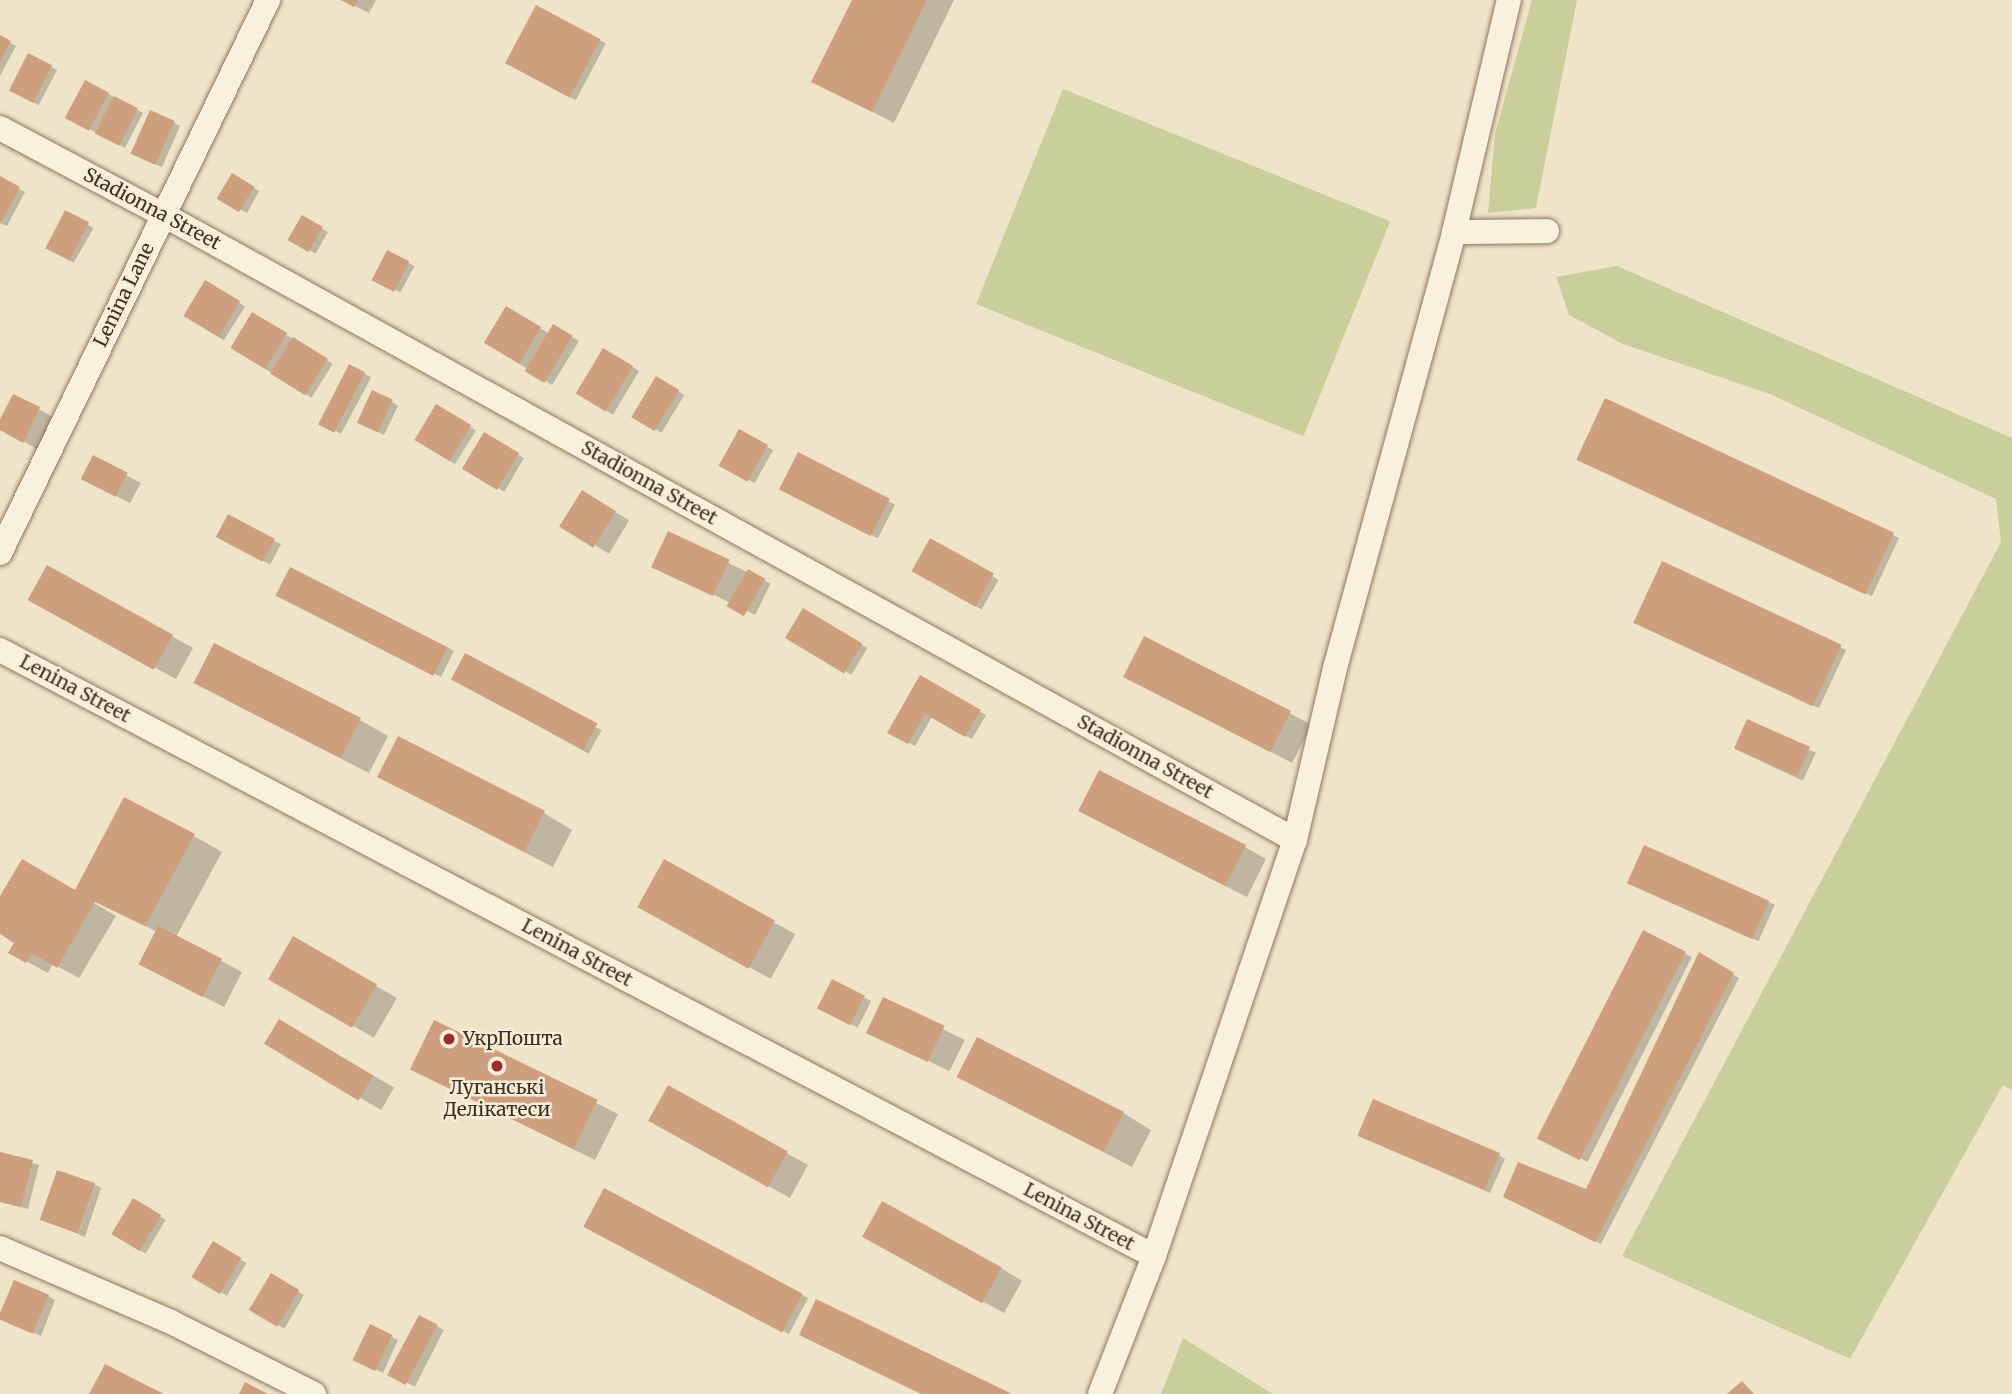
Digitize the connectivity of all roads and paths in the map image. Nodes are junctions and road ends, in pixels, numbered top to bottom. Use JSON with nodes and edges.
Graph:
{"nodes":[{"id":1,"x":268,"y":0,"type":"edge"},
{"id":2,"x":1509,"y":0,"type":"edge"},
{"id":3,"x":0,"y":128,"type":"edge"},
{"id":4,"x":163,"y":214,"type":"junction"},
{"id":5,"x":1547,"y":230,"type":"dead end"},
{"id":6,"x":1454,"y":232,"type":"junction"},
{"id":7,"x":0,"y":553,"type":"edge"},
{"id":8,"x":0,"y":650,"type":"edge"},
{"id":9,"x":1296,"y":841,"type":"junction"},
{"id":10,"x":0,"y":1248,"type":"edge"},
{"id":11,"x":1154,"y":1256,"type":"junction"},
{"id":12,"x":314,"y":1394,"type":"edge"},
{"id":13,"x":1100,"y":1394,"type":"edge"}],
"edges":[{"from":1,"to":4,"type":"street","name":"Lenina Lane"},
{"from":2,"to":6,"type":"street"},
{"from":3,"to":4,"type":"street","name":"Stadionna Street"},
{"from":4,"to":7,"type":"street","name":"Lenina Lane"},
{"from":4,"to":9,"type":"street","name":"Stadionna Street"},
{"from":5,"to":6,"type":"street"},
{"from":6,"to":9,"type":"street"},
{"from":8,"to":11,"type":"street","name":"Lenina Street"},
{"from":9,"to":11,"type":"street"},
{"from":10,"to":12,"type":"street"},
{"from":11,"to":13,"type":"street"}]}
